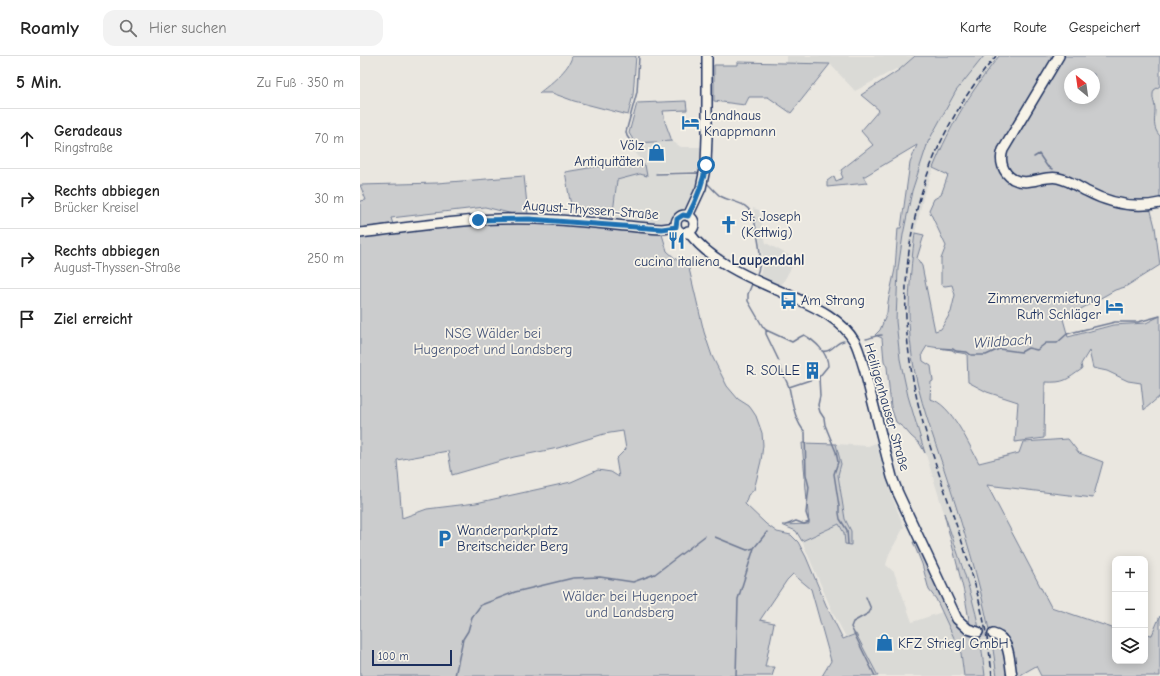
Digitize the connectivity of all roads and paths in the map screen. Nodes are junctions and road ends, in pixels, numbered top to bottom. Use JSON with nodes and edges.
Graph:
{"nodes":[{"id":1,"x":708,"y":56,"type":"edge"},
{"id":2,"x":1059,"y":56,"type":"edge"},
{"id":3,"x":1160,"y":203,"type":"edge"},
{"id":4,"x":688,"y":216,"type":"junction"},
{"id":5,"x":676,"y":227,"type":"junction"},
{"id":6,"x":688,"y":232,"type":"junction"},
{"id":7,"x":360,"y":233,"type":"edge"},
{"id":8,"x":978,"y":632,"type":"tunnel mouth"},
{"id":9,"x":997,"y":636,"type":"dead end"},
{"id":10,"x":1012,"y":676,"type":"edge"}],
"edges":[{"from":1,"to":4,"type":"main road"},
{"from":2,"to":3,"type":"main road"},
{"from":4,"to":5,"type":"main road"},
{"from":4,"to":6,"type":"main road"},
{"from":5,"to":6,"type":"main road"},
{"from":5,"to":7,"type":"main road","name":"August-Thyssen-Straße"},
{"from":6,"to":8,"type":"main road","name":"Heiligenhauser Straße"},
{"from":9,"to":10,"type":"main road"}]}
